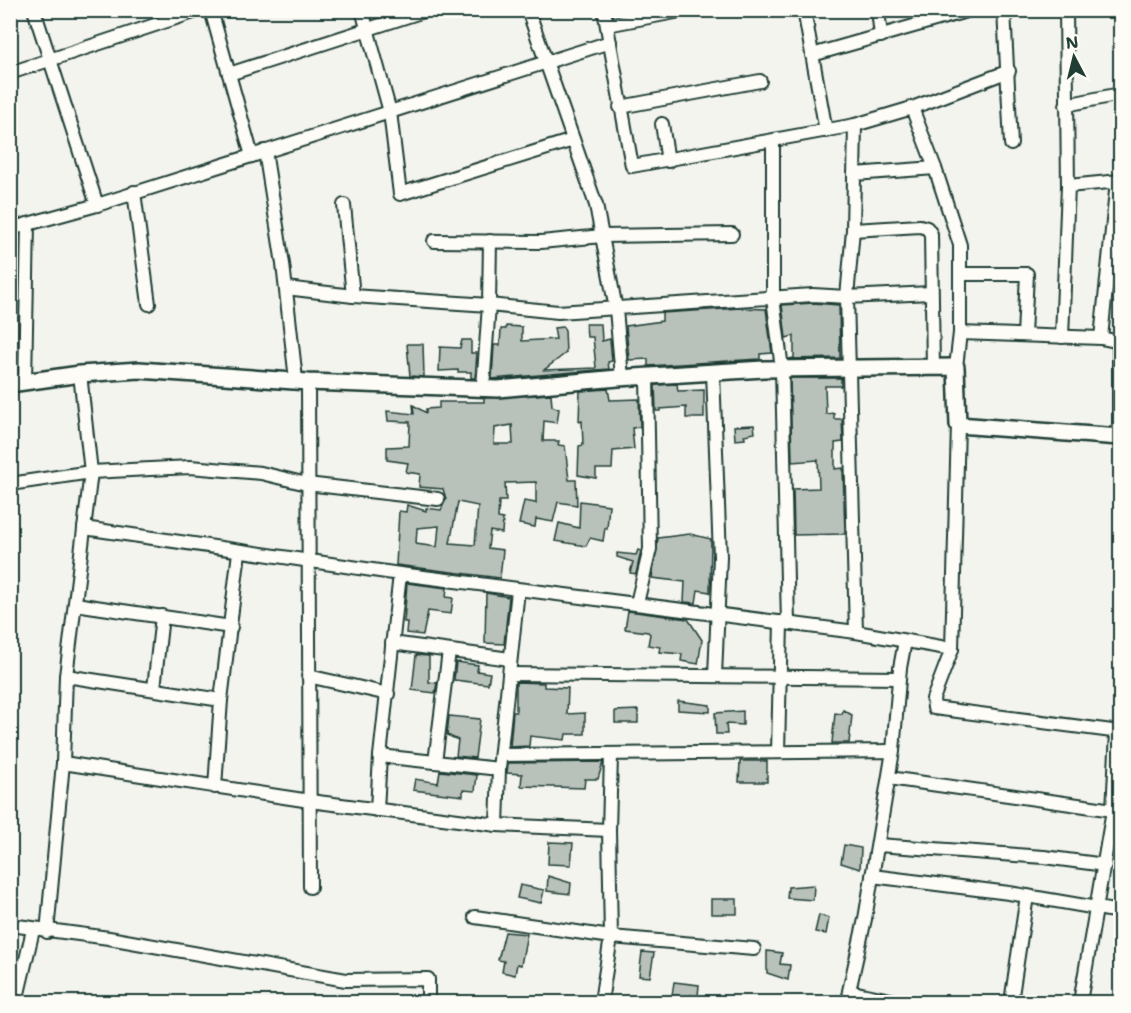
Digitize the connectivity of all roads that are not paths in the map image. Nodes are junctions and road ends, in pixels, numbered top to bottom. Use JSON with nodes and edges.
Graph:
{"nodes":[{"id":1,"x":34,"y":10,"type":"edge"},
{"id":2,"x":200,"y":10,"type":"edge"},
{"id":3,"x":211,"y":10,"type":"edge"},
{"id":4,"x":362,"y":10,"type":"edge"},
{"id":5,"x":427,"y":10,"type":"edge"},
{"id":6,"x":528,"y":10,"type":"edge"},
{"id":7,"x":604,"y":10,"type":"edge"},
{"id":8,"x":686,"y":10,"type":"edge"},
{"id":9,"x":804,"y":10,"type":"edge"},
{"id":10,"x":878,"y":10,"type":"edge"},
{"id":11,"x":970,"y":10,"type":"edge"},
{"id":12,"x":1004,"y":10,"type":"edge"},
{"id":13,"x":1066,"y":10,"type":"edge"},
{"id":14,"x":608,"y":25,"type":"junction"},
{"id":15,"x":367,"y":30,"type":"junction"},
{"id":16,"x":880,"y":36,"type":"junction"},
{"id":17,"x":610,"y":42,"type":"junction"},
{"id":18,"x":812,"y":55,"type":"junction"},
{"id":19,"x":546,"y":60,"type":"junction"},
{"id":20,"x":50,"y":61,"type":"junction"},
{"id":21,"x":1009,"y":70,"type":"junction"},
{"id":22,"x":10,"y":73,"type":"edge"},
{"id":23,"x":229,"y":74,"type":"junction"},
{"id":24,"x":760,"y":81,"type":"dead end"},
{"id":25,"x":1120,"y":94,"type":"edge"},
{"id":26,"x":1066,"y":105,"type":"junction"},
{"id":27,"x":620,"y":107,"type":"junction"},
{"id":28,"x":912,"y":108,"type":"junction"},
{"id":29,"x":390,"y":112,"type":"junction"},
{"id":30,"x":662,"y":124,"type":"dead end"},
{"id":31,"x":855,"y":125,"type":"junction"},
{"id":32,"x":826,"y":131,"type":"junction"},
{"id":33,"x":573,"y":140,"type":"junction"},
{"id":34,"x":773,"y":141,"type":"junction"},
{"id":35,"x":1011,"y":144,"type":"dead end"},
{"id":36,"x":265,"y":151,"type":"junction"},
{"id":37,"x":252,"y":156,"type":"junction"},
{"id":38,"x":668,"y":160,"type":"junction"},
{"id":39,"x":935,"y":168,"type":"junction"},
{"id":40,"x":854,"y":174,"type":"junction"},
{"id":41,"x":1119,"y":181,"type":"edge"},
{"id":42,"x":1068,"y":186,"type":"junction"},
{"id":43,"x":134,"y":192,"type":"junction"},
{"id":44,"x":97,"y":205,"type":"junction"},
{"id":45,"x":344,"y":205,"type":"dead end"},
{"id":46,"x":28,"y":224,"type":"junction"},
{"id":47,"x":10,"y":229,"type":"edge"},
{"id":48,"x":854,"y":230,"type":"junction"},
{"id":49,"x":732,"y":234,"type":"dead end"},
{"id":50,"x":602,"y":236,"type":"junction"},
{"id":51,"x":434,"y":241,"type":"dead end"},
{"id":52,"x":490,"y":242,"type":"junction"},
{"id":53,"x":960,"y":274,"type":"junction"},
{"id":54,"x":286,"y":288,"type":"junction"},
{"id":55,"x":932,"y":293,"type":"junction"},
{"id":56,"x":353,"y":296,"type":"junction"},
{"id":57,"x":847,"y":297,"type":"junction"},
{"id":58,"x":773,"y":298,"type":"junction"},
{"id":59,"x":150,"y":304,"type":"dead end"},
{"id":60,"x":489,"y":304,"type":"junction"},
{"id":61,"x":616,"y":309,"type":"junction"},
{"id":62,"x":960,"y":333,"type":"junction"},
{"id":63,"x":1024,"y":335,"type":"junction"},
{"id":64,"x":1062,"y":337,"type":"junction"},
{"id":65,"x":1101,"y":338,"type":"junction"},
{"id":66,"x":1120,"y":342,"type":"edge"},
{"id":67,"x":956,"y":367,"type":"junction"},
{"id":68,"x":933,"y":368,"type":"junction"},
{"id":69,"x":782,"y":369,"type":"junction"},
{"id":70,"x":849,"y":369,"type":"junction"},
{"id":71,"x":713,"y":372,"type":"junction"},
{"id":72,"x":80,"y":374,"type":"junction"},
{"id":73,"x":647,"y":376,"type":"junction"},
{"id":74,"x":622,"y":378,"type":"junction"},
{"id":75,"x":302,"y":381,"type":"junction"},
{"id":76,"x":18,"y":383,"type":"edge"},
{"id":77,"x":483,"y":388,"type":"junction"},
{"id":78,"x":958,"y":424,"type":"junction"},
{"id":79,"x":1120,"y":436,"type":"edge"},
{"id":80,"x":91,"y":472,"type":"junction"},
{"id":81,"x":10,"y":484,"type":"edge"},
{"id":82,"x":307,"y":484,"type":"junction"},
{"id":83,"x":438,"y":499,"type":"dead end"},
{"id":84,"x":84,"y":528,"type":"junction"},
{"id":85,"x":239,"y":552,"type":"junction"},
{"id":86,"x":307,"y":561,"type":"junction"},
{"id":87,"x":400,"y":574,"type":"junction"},
{"id":88,"x":518,"y":590,"type":"junction"},
{"id":89,"x":638,"y":603,"type":"junction"},
{"id":90,"x":75,"y":604,"type":"junction"},
{"id":91,"x":716,"y":614,"type":"junction"},
{"id":92,"x":162,"y":616,"type":"junction"},
{"id":93,"x":785,"y":623,"type":"junction"},
{"id":94,"x":231,"y":627,"type":"junction"},
{"id":95,"x":856,"y":632,"type":"junction"},
{"id":96,"x":905,"y":641,"type":"junction"},
{"id":97,"x":392,"y":643,"type":"junction"},
{"id":98,"x":952,"y":649,"type":"junction"},
{"id":99,"x":449,"y":651,"type":"junction"},
{"id":100,"x":510,"y":658,"type":"junction"},
{"id":101,"x":509,"y":674,"type":"junction"},
{"id":102,"x":66,"y":676,"type":"junction"},
{"id":103,"x":308,"y":676,"type":"junction"},
{"id":104,"x":715,"y":676,"type":"junction"},
{"id":105,"x":780,"y":676,"type":"junction"},
{"id":106,"x":899,"y":678,"type":"junction"},
{"id":107,"x":154,"y":688,"type":"junction"},
{"id":108,"x":388,"y":694,"type":"junction"},
{"id":109,"x":221,"y":700,"type":"junction"},
{"id":110,"x":1119,"y":732,"type":"edge"},
{"id":111,"x":893,"y":751,"type":"junction"},
{"id":112,"x":778,"y":752,"type":"junction"},
{"id":113,"x":501,"y":755,"type":"junction"},
{"id":114,"x":380,"y":756,"type":"junction"},
{"id":115,"x":611,"y":756,"type":"junction"},
{"id":116,"x":435,"y":762,"type":"junction"},
{"id":117,"x":63,"y":763,"type":"junction"},
{"id":118,"x":499,"y":769,"type":"junction"},
{"id":119,"x":889,"y":778,"type":"junction"},
{"id":120,"x":215,"y":786,"type":"junction"},
{"id":121,"x":310,"y":801,"type":"junction"},
{"id":122,"x":377,"y":810,"type":"junction"},
{"id":123,"x":1113,"y":810,"type":"junction"},
{"id":124,"x":497,"y":825,"type":"junction"},
{"id":125,"x":609,"y":830,"type":"junction"},
{"id":126,"x":878,"y":845,"type":"junction"},
{"id":127,"x":1105,"y":865,"type":"junction"},
{"id":128,"x":872,"y":876,"type":"junction"},
{"id":129,"x":310,"y":887,"type":"dead end"},
{"id":130,"x":1027,"y":896,"type":"junction"},
{"id":131,"x":1096,"y":908,"type":"junction"},
{"id":132,"x":1120,"y":912,"type":"edge"},
{"id":133,"x":475,"y":917,"type":"dead end"},
{"id":134,"x":10,"y":926,"type":"edge"},
{"id":135,"x":33,"y":930,"type":"junction"},
{"id":136,"x":47,"y":932,"type":"junction"},
{"id":137,"x":611,"y":938,"type":"junction"},
{"id":138,"x":754,"y":949,"type":"dead end"},
{"id":139,"x":15,"y":994,"type":"edge"},
{"id":140,"x":856,"y":998,"type":"edge"},
{"id":141,"x":428,"y":1002,"type":"edge"},
{"id":142,"x":601,"y":1002,"type":"edge"},
{"id":143,"x":900,"y":1002,"type":"edge"},
{"id":144,"x":1011,"y":1002,"type":"edge"},
{"id":145,"x":1080,"y":1002,"type":"edge"}],
"edges":[{"from":1,"to":20,"type":"street"},
{"from":2,"to":20,"type":"street"},
{"from":3,"to":23,"type":"street"},
{"from":4,"to":15,"type":"street"},
{"from":5,"to":15,"type":"street"},
{"from":6,"to":19,"type":"street"},
{"from":7,"to":14,"type":"street"},
{"from":8,"to":14,"type":"street"},
{"from":9,"to":18,"type":"street"},
{"from":10,"to":16,"type":"street"},
{"from":11,"to":16,"type":"street"},
{"from":12,"to":21,"type":"street"},
{"from":13,"to":26,"type":"street"},
{"from":14,"to":17,"type":"street"},
{"from":15,"to":23,"type":"street"},
{"from":15,"to":29,"type":"street"},
{"from":16,"to":18,"type":"street"},
{"from":17,"to":19,"type":"street"},
{"from":17,"to":27,"type":"street"},
{"from":18,"to":32,"type":"street"},
{"from":19,"to":29,"type":"street"},
{"from":19,"to":33,"type":"street"},
{"from":20,"to":22,"type":"street"},
{"from":20,"to":44,"type":"street"},
{"from":21,"to":28,"type":"street"},
{"from":21,"to":35,"type":"street"},
{"from":23,"to":37,"type":"street"},
{"from":24,"to":27,"type":"street"},
{"from":25,"to":26,"type":"street"},
{"from":26,"to":42,"type":"street"},
{"from":27,"to":38,"type":"street"},
{"from":28,"to":31,"type":"street"},
{"from":28,"to":39,"type":"street"},
{"from":29,"to":33,"type":"street"},
{"from":29,"to":36,"type":"street"},
{"from":30,"to":38,"type":"street"},
{"from":31,"to":32,"type":"street"},
{"from":31,"to":40,"type":"street"},
{"from":32,"to":34,"type":"street"},
{"from":33,"to":50,"type":"street"},
{"from":34,"to":38,"type":"street"},
{"from":34,"to":58,"type":"street"},
{"from":36,"to":37,"type":"street"},
{"from":36,"to":54,"type":"street"},
{"from":37,"to":43,"type":"street"},
{"from":39,"to":40,"type":"street"},
{"from":39,"to":53,"type":"street"},
{"from":40,"to":48,"type":"street"},
{"from":41,"to":42,"type":"street"},
{"from":41,"to":65,"type":"street"},
{"from":42,"to":64,"type":"street"},
{"from":43,"to":44,"type":"street"},
{"from":43,"to":59,"type":"street"},
{"from":44,"to":46,"type":"street"},
{"from":45,"to":56,"type":"street"},
{"from":46,"to":47,"type":"street"},
{"from":46,"to":76,"type":"street"},
{"from":48,"to":55,"type":"street"},
{"from":48,"to":57,"type":"street"},
{"from":49,"to":50,"type":"street"},
{"from":50,"to":52,"type":"street"},
{"from":50,"to":61,"type":"street"},
{"from":51,"to":52,"type":"street"},
{"from":52,"to":60,"type":"street"},
{"from":53,"to":62,"type":"street"},
{"from":53,"to":63,"type":"street"},
{"from":54,"to":56,"type":"street"},
{"from":54,"to":75,"type":"street"},
{"from":55,"to":57,"type":"street"},
{"from":55,"to":68,"type":"street"},
{"from":56,"to":60,"type":"street"},
{"from":57,"to":58,"type":"street"},
{"from":57,"to":70,"type":"street"},
{"from":58,"to":61,"type":"street"},
{"from":58,"to":69,"type":"street"},
{"from":60,"to":61,"type":"street"},
{"from":60,"to":77,"type":"street"},
{"from":61,"to":74,"type":"street"},
{"from":62,"to":63,"type":"street"},
{"from":62,"to":67,"type":"street"},
{"from":63,"to":64,"type":"street"},
{"from":64,"to":65,"type":"street"},
{"from":65,"to":66,"type":"street"},
{"from":66,"to":79,"type":"street"},
{"from":67,"to":68,"type":"street"},
{"from":67,"to":78,"type":"street"},
{"from":68,"to":70,"type":"street"},
{"from":69,"to":70,"type":"street"},
{"from":69,"to":71,"type":"street"},
{"from":69,"to":93,"type":"street"},
{"from":70,"to":95,"type":"street"},
{"from":71,"to":73,"type":"street"},
{"from":71,"to":91,"type":"street"},
{"from":72,"to":75,"type":"street"},
{"from":72,"to":76,"type":"street"},
{"from":72,"to":80,"type":"street"},
{"from":73,"to":74,"type":"street"},
{"from":73,"to":89,"type":"street"},
{"from":74,"to":77,"type":"street"},
{"from":75,"to":77,"type":"street"},
{"from":75,"to":82,"type":"street"},
{"from":78,"to":79,"type":"street"},
{"from":78,"to":98,"type":"street"},
{"from":80,"to":81,"type":"street"},
{"from":80,"to":82,"type":"street"},
{"from":80,"to":84,"type":"street"},
{"from":82,"to":83,"type":"street"},
{"from":82,"to":86,"type":"street"},
{"from":84,"to":85,"type":"street"},
{"from":84,"to":90,"type":"street"},
{"from":85,"to":86,"type":"street"},
{"from":85,"to":94,"type":"street"},
{"from":86,"to":87,"type":"street"},
{"from":86,"to":103,"type":"street"},
{"from":87,"to":88,"type":"street"},
{"from":87,"to":97,"type":"street"},
{"from":88,"to":89,"type":"street"},
{"from":88,"to":100,"type":"street"},
{"from":89,"to":91,"type":"street"},
{"from":90,"to":92,"type":"street"},
{"from":90,"to":102,"type":"street"},
{"from":91,"to":93,"type":"street"},
{"from":91,"to":104,"type":"street"},
{"from":92,"to":94,"type":"street"},
{"from":92,"to":107,"type":"street"},
{"from":93,"to":95,"type":"street"},
{"from":93,"to":105,"type":"street"},
{"from":94,"to":109,"type":"street"},
{"from":95,"to":96,"type":"street"},
{"from":96,"to":98,"type":"street"},
{"from":96,"to":106,"type":"street"},
{"from":97,"to":99,"type":"street"},
{"from":97,"to":108,"type":"street"},
{"from":98,"to":110,"type":"street"},
{"from":99,"to":100,"type":"street"},
{"from":99,"to":116,"type":"street"},
{"from":100,"to":101,"type":"street"},
{"from":101,"to":104,"type":"street"},
{"from":101,"to":113,"type":"street"},
{"from":102,"to":107,"type":"street"},
{"from":102,"to":117,"type":"street"},
{"from":103,"to":108,"type":"street"},
{"from":103,"to":121,"type":"street"},
{"from":104,"to":105,"type":"street"},
{"from":105,"to":106,"type":"street"},
{"from":105,"to":112,"type":"street"},
{"from":106,"to":111,"type":"street"},
{"from":107,"to":109,"type":"street"},
{"from":108,"to":114,"type":"street"},
{"from":109,"to":120,"type":"street"},
{"from":110,"to":123,"type":"street"},
{"from":111,"to":112,"type":"street"},
{"from":111,"to":119,"type":"street"},
{"from":112,"to":115,"type":"street"},
{"from":113,"to":115,"type":"street"},
{"from":113,"to":118,"type":"street"},
{"from":114,"to":116,"type":"street"},
{"from":114,"to":122,"type":"street"},
{"from":115,"to":125,"type":"street"},
{"from":116,"to":118,"type":"street"},
{"from":117,"to":120,"type":"street"},
{"from":117,"to":136,"type":"street"},
{"from":118,"to":124,"type":"street"},
{"from":119,"to":123,"type":"street"},
{"from":119,"to":126,"type":"street"},
{"from":120,"to":121,"type":"street"},
{"from":121,"to":122,"type":"street"},
{"from":121,"to":129,"type":"street"},
{"from":122,"to":124,"type":"street"},
{"from":123,"to":127,"type":"street"},
{"from":124,"to":125,"type":"street"},
{"from":125,"to":137,"type":"street"},
{"from":126,"to":127,"type":"street"},
{"from":126,"to":128,"type":"street"},
{"from":127,"to":131,"type":"street"},
{"from":128,"to":130,"type":"street"},
{"from":128,"to":140,"type":"street"},
{"from":130,"to":131,"type":"street"},
{"from":130,"to":144,"type":"street"},
{"from":131,"to":132,"type":"street"},
{"from":131,"to":145,"type":"street"},
{"from":133,"to":137,"type":"street"},
{"from":134,"to":135,"type":"street"},
{"from":135,"to":136,"type":"street"},
{"from":135,"to":139,"type":"street"},
{"from":136,"to":141,"type":"street"},
{"from":137,"to":138,"type":"street"},
{"from":137,"to":142,"type":"street"},
{"from":140,"to":143,"type":"street"}]}
